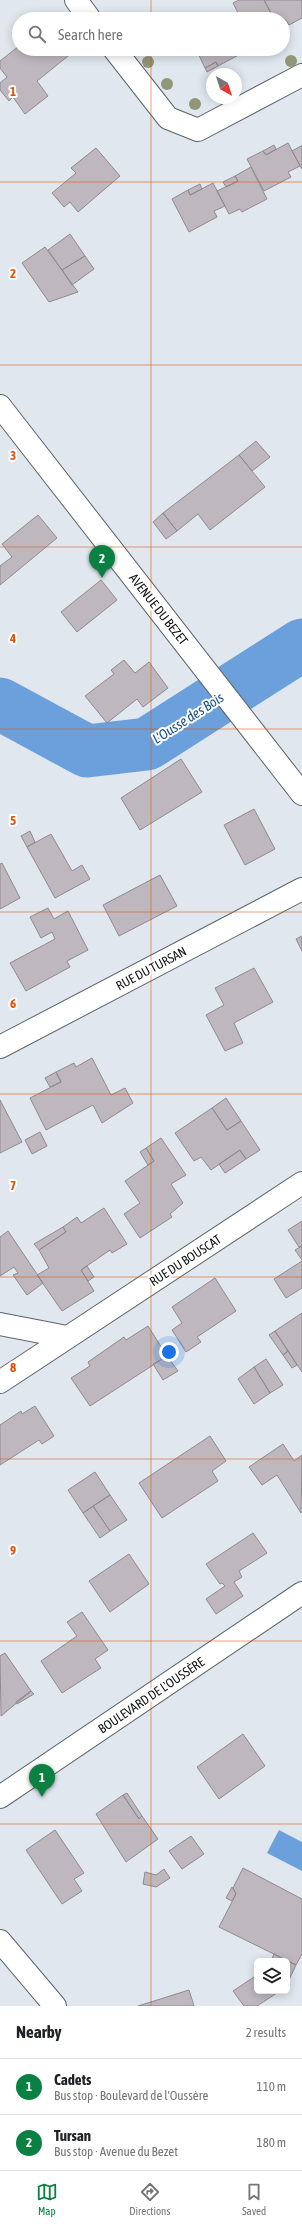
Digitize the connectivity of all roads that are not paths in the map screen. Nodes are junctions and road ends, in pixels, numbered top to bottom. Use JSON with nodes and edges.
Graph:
{"nodes":[{"id":1,"x":76,"y":0,"type":"edge"},
{"id":2,"x":85,"y":12,"type":"edge"},
{"id":3,"x":119,"y":56,"type":"edge"},
{"id":4,"x":302,"y":75,"type":"edge"},
{"id":5,"x":0,"y":406,"type":"edge"},
{"id":6,"x":302,"y":794,"type":"edge"},
{"id":7,"x":302,"y":889,"type":"edge"},
{"id":8,"x":0,"y":1047,"type":"edge"},
{"id":9,"x":302,"y":1183,"type":"edge"},
{"id":10,"x":0,"y":1324,"type":"edge"},
{"id":11,"x":67,"y":1337,"type":"junction"},
{"id":12,"x":0,"y":1382,"type":"edge"},
{"id":13,"x":302,"y":1593,"type":"edge"},
{"id":14,"x":0,"y":1797,"type":"edge"},
{"id":15,"x":0,"y":1941,"type":"edge"},
{"id":16,"x":55,"y":2006,"type":"edge"}],
"edges":[{"from":1,"to":2,"type":"street"},
{"from":3,"to":4,"type":"street"},
{"from":5,"to":6,"type":"street","name":"AVENUE DU BEZET"},
{"from":7,"to":8,"type":"street","name":"RUE DU TURSAN"},
{"from":9,"to":11,"type":"street","name":"RUE DU BOUSCAT"},
{"from":10,"to":11,"type":"street"},
{"from":11,"to":12,"type":"street","name":"RUE DU BOUSCAT"},
{"from":13,"to":14,"type":"street","name":"BOULEVARD DE L'OUSSÈRE"},
{"from":15,"to":16,"type":"street"}]}
